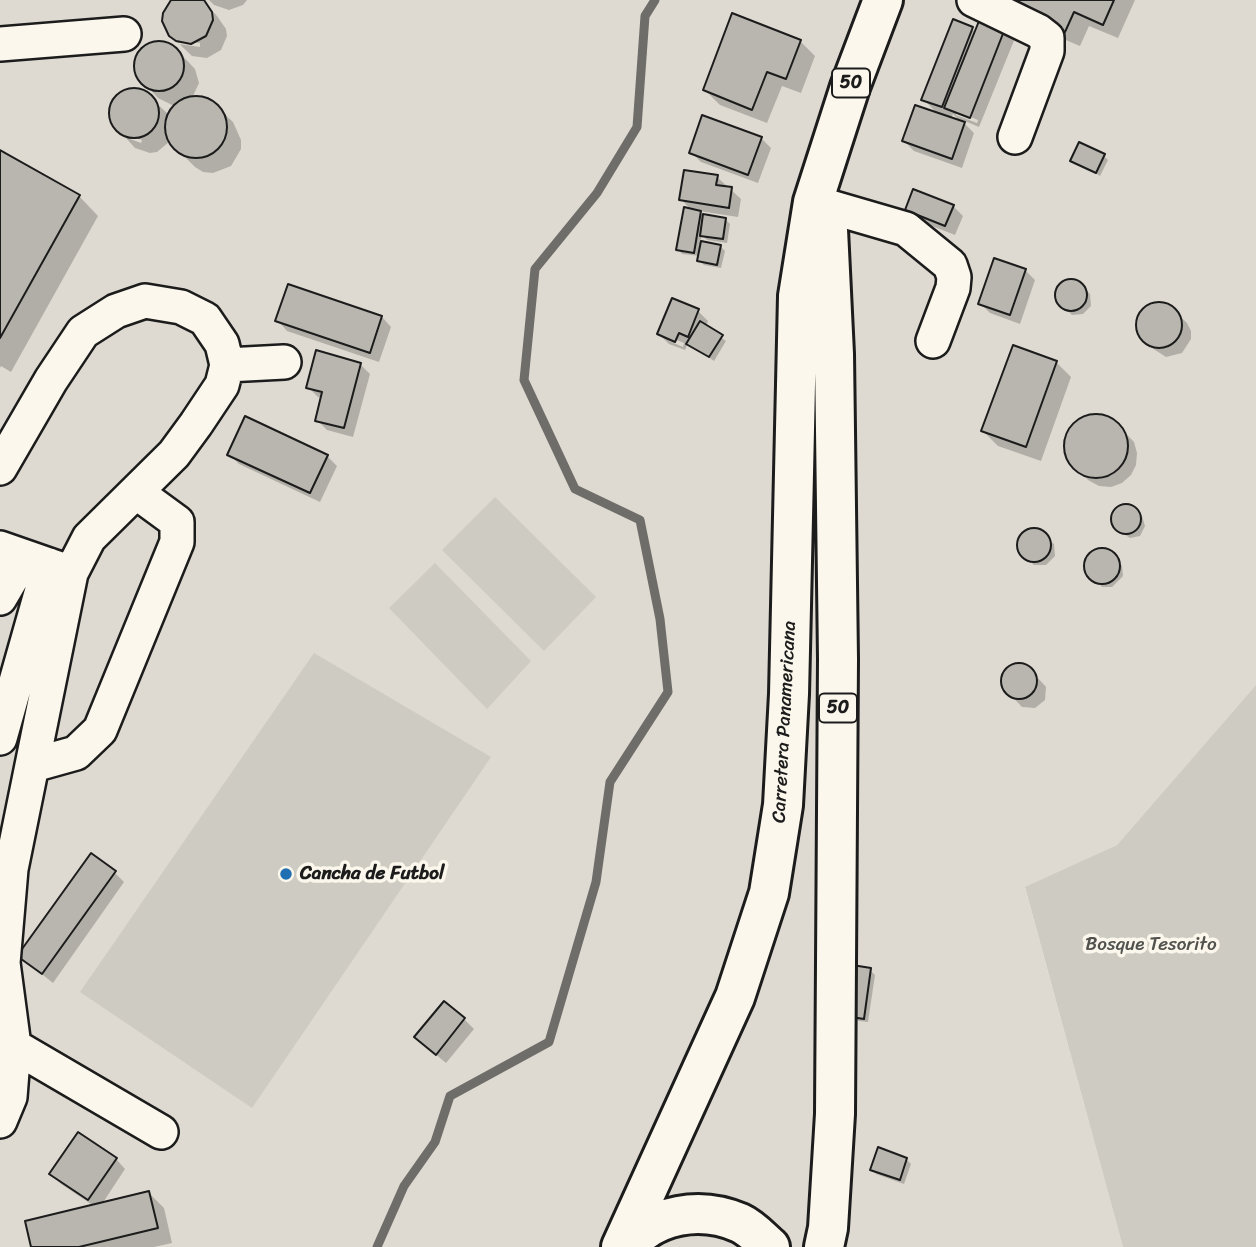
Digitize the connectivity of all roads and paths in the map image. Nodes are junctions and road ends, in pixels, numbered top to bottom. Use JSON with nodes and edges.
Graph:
{"nodes":[{"id":1,"x":883,"y":0,"type":"edge"},
{"id":2,"x":974,"y":0,"type":"edge"},
{"id":3,"x":124,"y":34,"type":"dead end"},
{"id":4,"x":0,"y":44,"type":"edge"},
{"id":5,"x":1015,"y":137,"type":"dead end"},
{"id":6,"x":826,"y":187,"type":"junction"},
{"id":7,"x":933,"y":341,"type":"dead end"},
{"id":8,"x":284,"y":362,"type":"dead end"},
{"id":9,"x":227,"y":365,"type":"junction"},
{"id":10,"x":0,"y":468,"type":"edge"},
{"id":11,"x":136,"y":492,"type":"junction"},
{"id":12,"x":36,"y":561,"type":"edge"},
{"id":13,"x":0,"y":598,"type":"edge"},
{"id":14,"x":0,"y":738,"type":"edge"},
{"id":15,"x":33,"y":765,"type":"junction"},
{"id":16,"x":14,"y":1046,"type":"junction"},
{"id":17,"x":0,"y":1121,"type":"edge"},
{"id":18,"x":161,"y":1132,"type":"dead end"},
{"id":19,"x":621,"y":1247,"type":"edge"},
{"id":20,"x":627,"y":1247,"type":"edge"},
{"id":21,"x":770,"y":1247,"type":"edge"},
{"id":22,"x":824,"y":1247,"type":"edge"}],
"edges":[{"from":1,"to":6,"type":"highway","name":"Carretera Panamericana","number":"50"},
{"from":2,"to":5,"type":"lane"},
{"from":3,"to":4,"type":"lane"},
{"from":6,"to":7,"type":"lane"},
{"from":6,"to":19,"type":"highway","name":"Carretera Panamericana","number":"50"},
{"from":6,"to":22,"type":"highway","name":"Carretera Panamericana","number":"50"},
{"from":8,"to":9,"type":"lane"},
{"from":9,"to":10,"type":"lane"},
{"from":9,"to":11,"type":"lane"},
{"from":11,"to":12,"type":"lane"},
{"from":11,"to":15,"type":"lane"},
{"from":12,"to":13,"type":"lane"},
{"from":12,"to":14,"type":"lane"},
{"from":12,"to":15,"type":"lane"},
{"from":15,"to":16,"type":"lane"},
{"from":16,"to":17,"type":"lane"},
{"from":16,"to":18,"type":"lane"},
{"from":20,"to":21,"type":"highway"}]}
